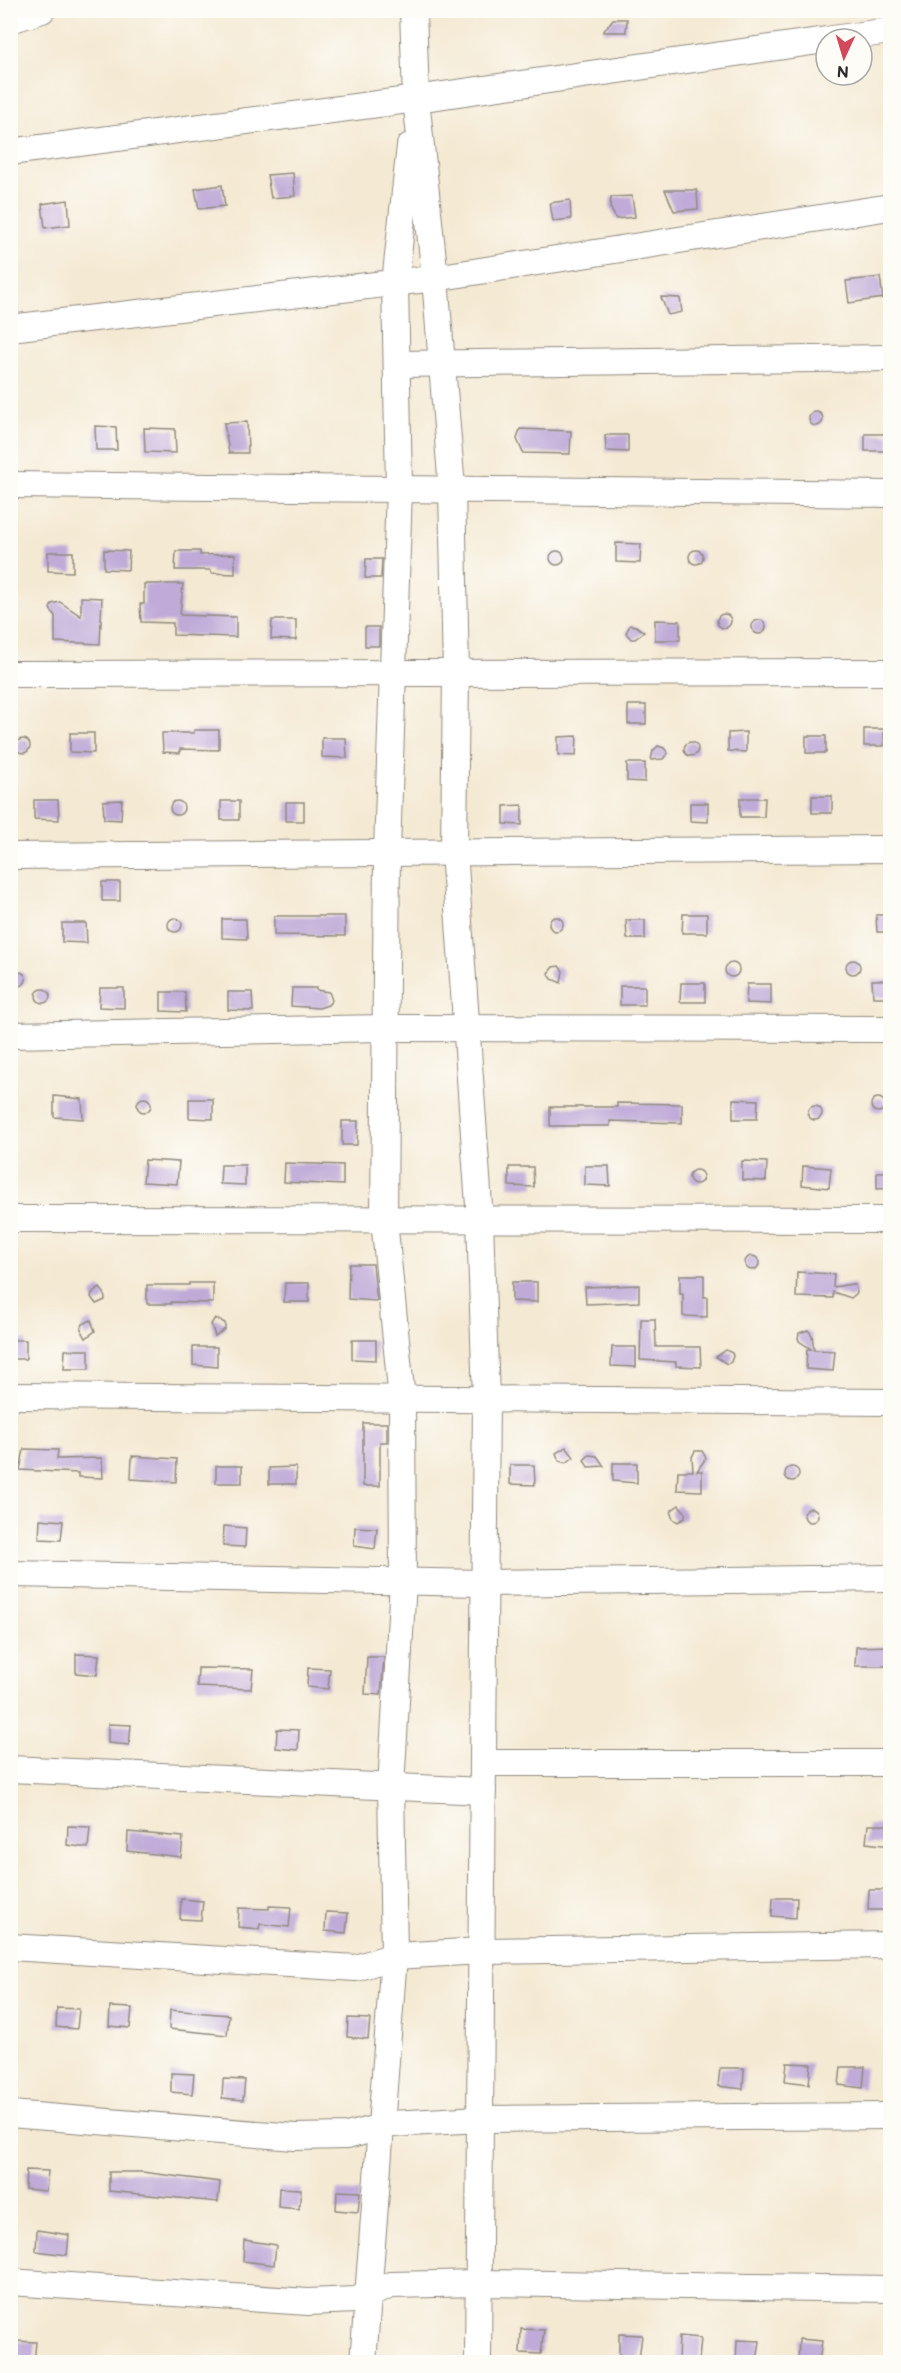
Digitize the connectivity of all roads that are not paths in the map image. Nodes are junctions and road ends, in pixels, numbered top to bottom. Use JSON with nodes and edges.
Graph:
{"nodes":[{"id":1,"x":42,"y":10,"type":"edge"},
{"id":2,"x":413,"y":10,"type":"edge"},
{"id":3,"x":10,"y":20,"type":"edge"},
{"id":4,"x":891,"y":31,"type":"edge"},
{"id":5,"x":874,"y":33,"type":"edge"},
{"id":6,"x":814,"y":42,"type":"edge"},
{"id":7,"x":416,"y":99,"type":"junction"},
{"id":8,"x":10,"y":152,"type":"edge"},
{"id":9,"x":891,"y":207,"type":"edge"},
{"id":10,"x":435,"y":278,"type":"junction"},
{"id":11,"x":395,"y":283,"type":"junction"},
{"id":12,"x":10,"y":328,"type":"edge"},
{"id":13,"x":891,"y":358,"type":"edge"},
{"id":14,"x":397,"y":364,"type":"junction"},
{"id":15,"x":441,"y":365,"type":"junction"},
{"id":16,"x":10,"y":485,"type":"edge"},
{"id":17,"x":399,"y":488,"type":"junction"},
{"id":18,"x":452,"y":489,"type":"junction"},
{"id":19,"x":891,"y":494,"type":"edge"},
{"id":20,"x":392,"y":672,"type":"junction"},
{"id":21,"x":456,"y":672,"type":"junction"},
{"id":22,"x":891,"y":672,"type":"edge"},
{"id":23,"x":10,"y":674,"type":"edge"},
{"id":24,"x":891,"y":849,"type":"edge"},
{"id":25,"x":454,"y":851,"type":"junction"},
{"id":26,"x":387,"y":852,"type":"junction"},
{"id":27,"x":10,"y":856,"type":"edge"},
{"id":28,"x":466,"y":1027,"type":"junction"},
{"id":29,"x":386,"y":1028,"type":"junction"},
{"id":30,"x":891,"y":1029,"type":"edge"},
{"id":31,"x":10,"y":1035,"type":"edge"},
{"id":32,"x":10,"y":1219,"type":"edge"},
{"id":33,"x":384,"y":1220,"type":"junction"},
{"id":34,"x":480,"y":1220,"type":"junction"},
{"id":35,"x":891,"y":1220,"type":"edge"},
{"id":36,"x":10,"y":1396,"type":"edge"},
{"id":37,"x":486,"y":1399,"type":"junction"},
{"id":38,"x":402,"y":1400,"type":"junction"},
{"id":39,"x":891,"y":1402,"type":"edge"},
{"id":40,"x":10,"y":1574,"type":"edge"},
{"id":41,"x":891,"y":1578,"type":"edge"},
{"id":42,"x":402,"y":1582,"type":"junction"},
{"id":43,"x":484,"y":1583,"type":"junction"},
{"id":44,"x":484,"y":1763,"type":"junction"},
{"id":45,"x":891,"y":1763,"type":"edge"},
{"id":46,"x":10,"y":1769,"type":"edge"},
{"id":47,"x":391,"y":1787,"type":"junction"},
{"id":48,"x":483,"y":1791,"type":"junction"},
{"id":49,"x":891,"y":1945,"type":"edge"},
{"id":50,"x":10,"y":1947,"type":"edge"},
{"id":51,"x":482,"y":1951,"type":"junction"},
{"id":52,"x":394,"y":1956,"type":"junction"},
{"id":53,"x":10,"y":2114,"type":"edge"},
{"id":54,"x":891,"y":2116,"type":"edge"},
{"id":55,"x":480,"y":2119,"type":"junction"},
{"id":56,"x":381,"y":2127,"type":"junction"},
{"id":57,"x":10,"y":2282,"type":"edge"},
{"id":58,"x":479,"y":2283,"type":"junction"},
{"id":59,"x":891,"y":2289,"type":"edge"},
{"id":60,"x":368,"y":2295,"type":"junction"},
{"id":61,"x":363,"y":2362,"type":"edge"},
{"id":62,"x":478,"y":2362,"type":"edge"}],
"edges":[{"from":1,"to":3,"type":"street"},
{"from":2,"to":7,"type":"street"},
{"from":4,"to":5,"type":"street"},
{"from":6,"to":7,"type":"street"},
{"from":7,"to":8,"type":"street"},
{"from":7,"to":10,"type":"street"},
{"from":7,"to":11,"type":"street"},
{"from":9,"to":10,"type":"street"},
{"from":10,"to":11,"type":"street"},
{"from":10,"to":15,"type":"street"},
{"from":11,"to":12,"type":"street"},
{"from":11,"to":14,"type":"street"},
{"from":13,"to":15,"type":"street"},
{"from":14,"to":15,"type":"street"},
{"from":14,"to":17,"type":"street"},
{"from":15,"to":18,"type":"street"},
{"from":16,"to":17,"type":"street"},
{"from":17,"to":18,"type":"street"},
{"from":17,"to":20,"type":"street"},
{"from":18,"to":19,"type":"street"},
{"from":18,"to":21,"type":"street"},
{"from":20,"to":21,"type":"street"},
{"from":20,"to":23,"type":"street"},
{"from":20,"to":26,"type":"street"},
{"from":21,"to":22,"type":"street"},
{"from":21,"to":25,"type":"street"},
{"from":24,"to":25,"type":"street"},
{"from":25,"to":26,"type":"street"},
{"from":25,"to":28,"type":"street"},
{"from":26,"to":27,"type":"street"},
{"from":26,"to":29,"type":"street"},
{"from":28,"to":29,"type":"street"},
{"from":28,"to":30,"type":"street"},
{"from":28,"to":34,"type":"street"},
{"from":29,"to":31,"type":"street"},
{"from":29,"to":33,"type":"street"},
{"from":32,"to":33,"type":"street"},
{"from":33,"to":34,"type":"street"},
{"from":33,"to":38,"type":"street"},
{"from":34,"to":35,"type":"street"},
{"from":34,"to":37,"type":"street"},
{"from":36,"to":38,"type":"street"},
{"from":37,"to":38,"type":"street"},
{"from":37,"to":39,"type":"street"},
{"from":37,"to":43,"type":"street"},
{"from":38,"to":42,"type":"street"},
{"from":40,"to":42,"type":"street"},
{"from":41,"to":43,"type":"street"},
{"from":42,"to":43,"type":"street"},
{"from":42,"to":47,"type":"street"},
{"from":43,"to":44,"type":"street"},
{"from":44,"to":45,"type":"street"},
{"from":44,"to":48,"type":"street"},
{"from":46,"to":47,"type":"street"},
{"from":47,"to":48,"type":"street"},
{"from":47,"to":52,"type":"street"},
{"from":48,"to":51,"type":"street"},
{"from":49,"to":51,"type":"street"},
{"from":50,"to":52,"type":"street"},
{"from":51,"to":52,"type":"street"},
{"from":51,"to":55,"type":"street"},
{"from":52,"to":56,"type":"street"},
{"from":53,"to":56,"type":"street"},
{"from":54,"to":55,"type":"street"},
{"from":55,"to":56,"type":"street"},
{"from":55,"to":58,"type":"street"},
{"from":56,"to":60,"type":"street"},
{"from":57,"to":60,"type":"street"},
{"from":58,"to":59,"type":"street"},
{"from":58,"to":60,"type":"street"},
{"from":58,"to":62,"type":"street"},
{"from":60,"to":61,"type":"street"}]}
